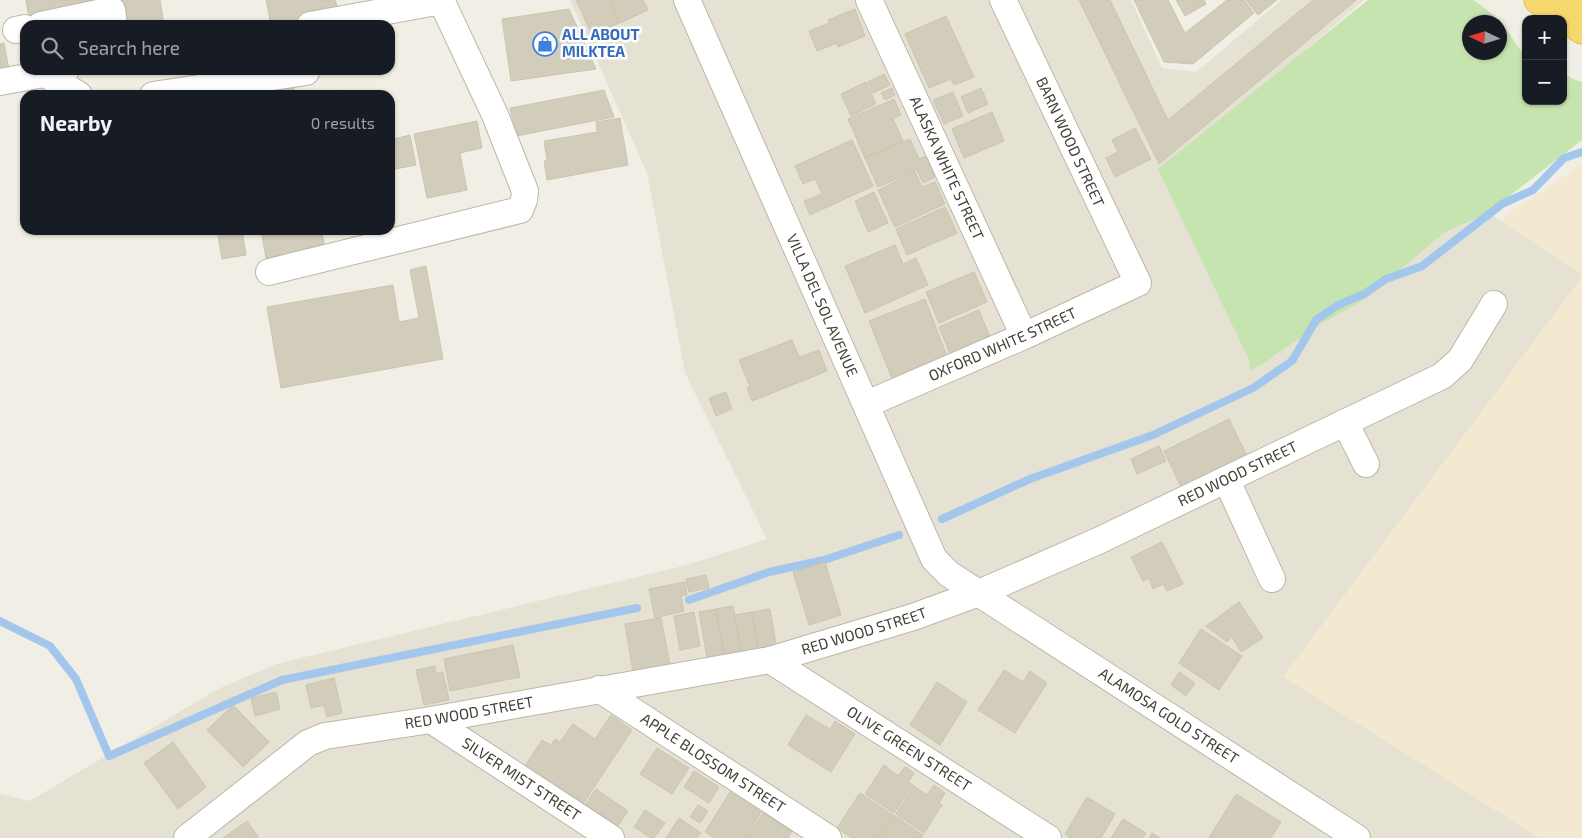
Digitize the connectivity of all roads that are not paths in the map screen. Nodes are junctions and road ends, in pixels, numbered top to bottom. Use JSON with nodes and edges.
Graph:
{"nodes":[{"id":1,"x":441,"y":0,"type":"edge"},
{"id":2,"x":686,"y":0,"type":"edge"},
{"id":3,"x":869,"y":0,"type":"edge"},
{"id":4,"x":1003,"y":0,"type":"edge"},
{"id":5,"x":1527,"y":0,"type":"edge"},
{"id":6,"x":1538,"y":0,"type":"edge"},
{"id":7,"x":1577,"y":0,"type":"edge"},
{"id":8,"x":1582,"y":3,"type":"edge"},
{"id":9,"x":1552,"y":15,"type":"edge"},
{"id":10,"x":65,"y":20,"type":"edge"},
{"id":11,"x":113,"y":20,"type":"edge"},
{"id":12,"x":340,"y":20,"type":"edge"},
{"id":13,"x":1567,"y":23,"type":"edge"},
{"id":14,"x":1582,"y":31,"type":"edge"},
{"id":15,"x":38,"y":75,"type":"edge"},
{"id":16,"x":58,"y":75,"type":"edge"},
{"id":17,"x":286,"y":75,"type":"edge"},
{"id":18,"x":0,"y":82,"type":"edge"},
{"id":19,"x":74,"y":90,"type":"edge"},
{"id":20,"x":187,"y":90,"type":"edge"},
{"id":21,"x":269,"y":272,"type":"dead end"},
{"id":22,"x":1138,"y":283,"type":"joint"},
{"id":23,"x":1494,"y":304,"type":"dead end"},
{"id":24,"x":1024,"y":336,"type":"junction"},
{"id":25,"x":867,"y":404,"type":"junction"},
{"id":26,"x":1346,"y":422,"type":"junction"},
{"id":27,"x":1366,"y":464,"type":"dead end"},
{"id":28,"x":1227,"y":481,"type":"junction"},
{"id":29,"x":1272,"y":579,"type":"dead end"},
{"id":30,"x":979,"y":593,"type":"junction"},
{"id":31,"x":770,"y":660,"type":"junction"},
{"id":32,"x":599,"y":689,"type":"junction"},
{"id":33,"x":432,"y":720,"type":"junction"},
{"id":34,"x":599,"y":835,"type":"edge"},
{"id":35,"x":187,"y":838,"type":"edge"},
{"id":36,"x":828,"y":838,"type":"edge"},
{"id":37,"x":1048,"y":838,"type":"edge"},
{"id":38,"x":1357,"y":838,"type":"edge"}],
"edges":[{"from":1,"to":12,"type":"street"},
{"from":1,"to":21,"type":"street"},
{"from":2,"to":25,"type":"street","name":"VILLA DEL SOL AVENUE"},
{"from":3,"to":24,"type":"street","name":"ALASKA WHITE STREET"},
{"from":4,"to":22,"type":"street","name":"BARN WOOD STREET"},
{"from":5,"to":9,"type":"highway"},
{"from":6,"to":14,"type":"highway"},
{"from":7,"to":8,"type":"highway"},
{"from":10,"to":11,"type":"street"},
{"from":13,"to":14,"type":"highway"},
{"from":15,"to":18,"type":"street"},
{"from":16,"to":19,"type":"street"},
{"from":17,"to":20,"type":"street"},
{"from":22,"to":24,"type":"street","name":"OXFORD WHITE STREET"},
{"from":23,"to":26,"type":"street","name":"RED WOOD STREET"},
{"from":24,"to":25,"type":"street","name":"OXFORD WHITE STREET"},
{"from":25,"to":30,"type":"street","name":"VILLA DEL SOL AVENUE"},
{"from":26,"to":27,"type":"street"},
{"from":26,"to":28,"type":"street","name":"RED WOOD STREET"},
{"from":28,"to":29,"type":"street"},
{"from":28,"to":30,"type":"street","name":"RED WOOD STREET"},
{"from":30,"to":31,"type":"street","name":"RED WOOD STREET"},
{"from":30,"to":38,"type":"street","name":"ALAMOSA GOLD STREET"},
{"from":31,"to":32,"type":"street","name":"RED WOOD STREET"},
{"from":31,"to":37,"type":"street","name":"OLIVE GREEN STREET"},
{"from":32,"to":33,"type":"street","name":"RED WOOD STREET"},
{"from":32,"to":36,"type":"street","name":"APPLE BLOSSOM STREET"},
{"from":33,"to":34,"type":"street","name":"SILVER MIST STREET"},
{"from":33,"to":35,"type":"street","name":"RED WOOD STREET"}]}
